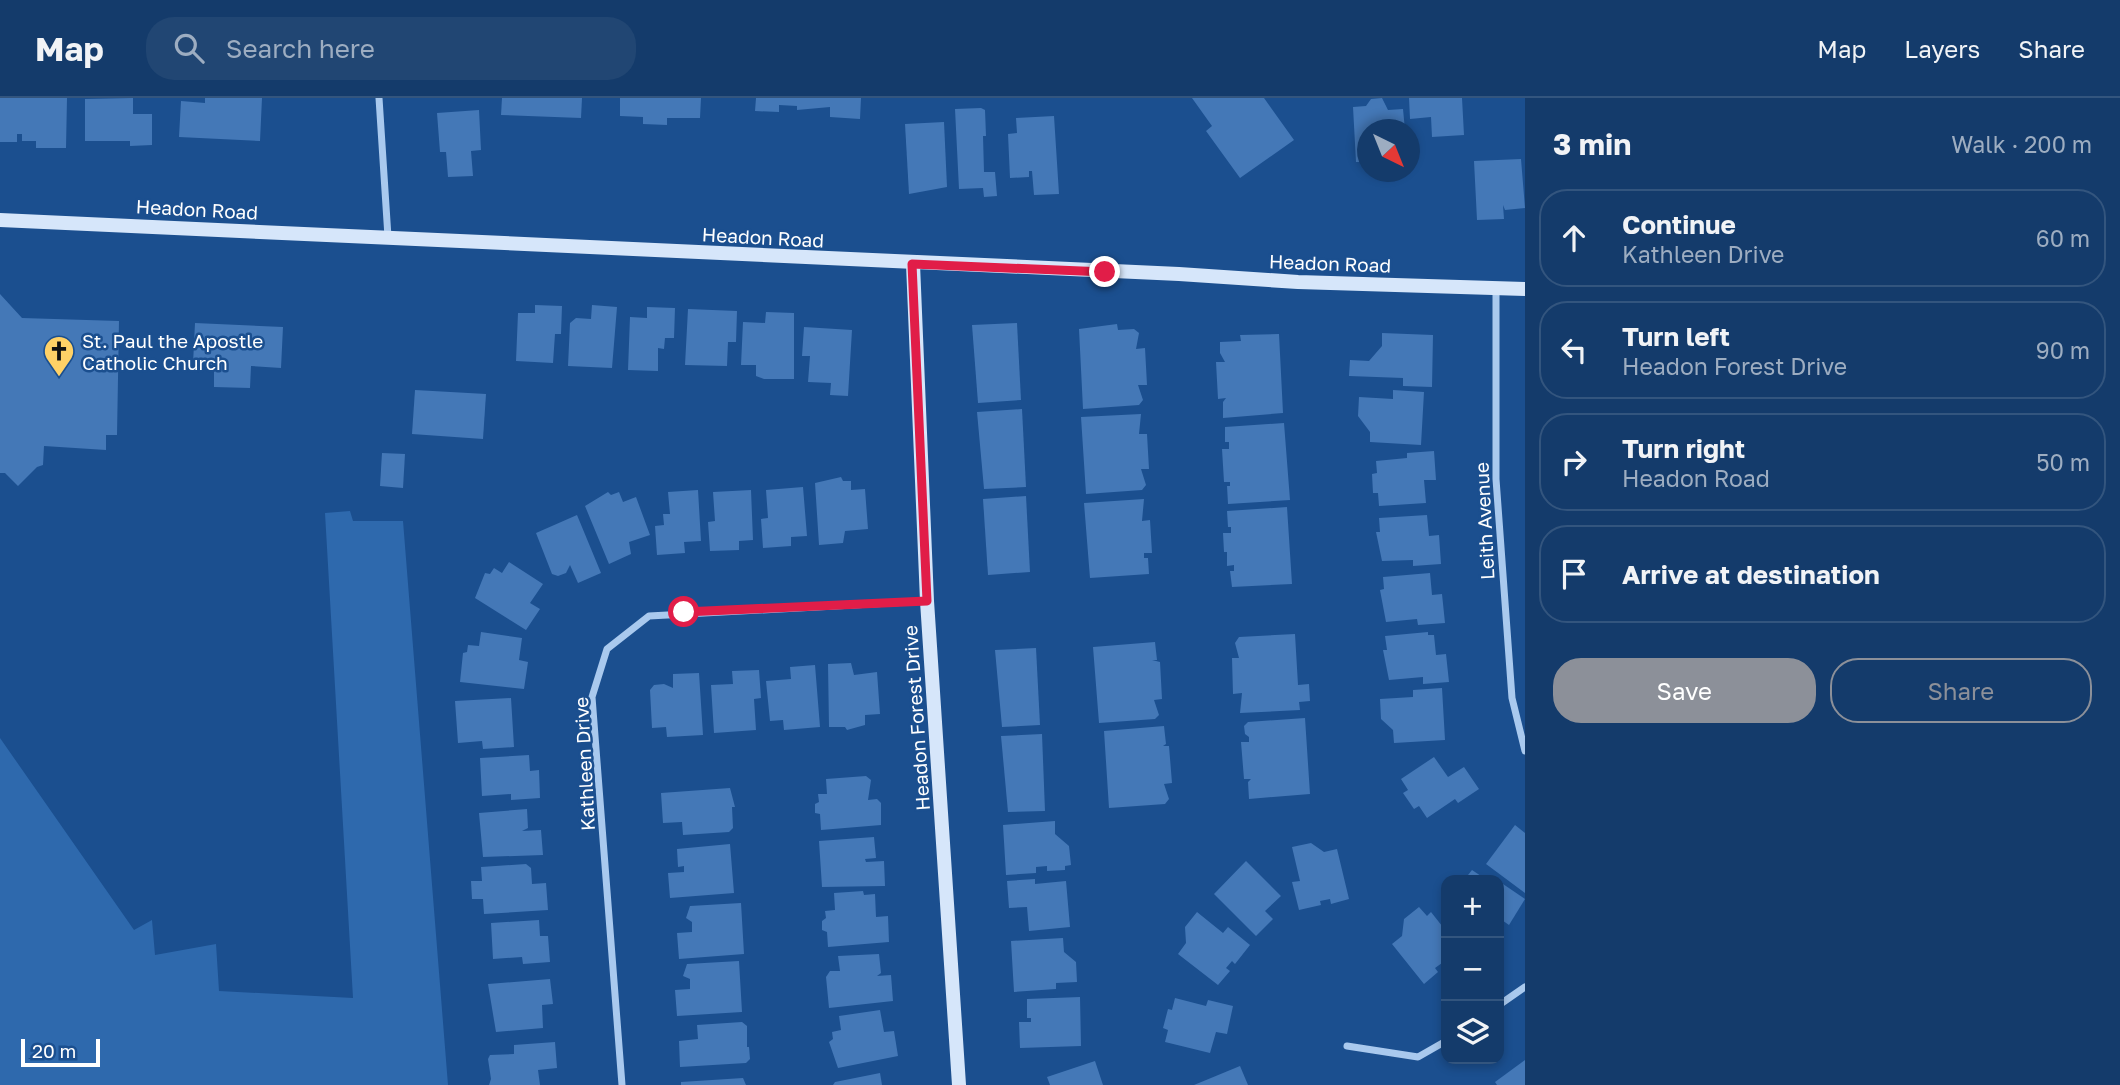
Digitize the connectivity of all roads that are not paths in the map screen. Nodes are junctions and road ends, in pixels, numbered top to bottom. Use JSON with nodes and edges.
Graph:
{"nodes":[{"id":1,"x":379,"y":98,"type":"edge"},
{"id":2,"x":0,"y":220,"type":"edge"},
{"id":3,"x":388,"y":237,"type":"junction"},
{"id":4,"x":912,"y":264,"type":"junction"},
{"id":5,"x":1496,"y":287,"type":"junction"},
{"id":6,"x":1525,"y":289,"type":"edge"},
{"id":7,"x":927,"y":601,"type":"junction"},
{"id":8,"x":1525,"y":751,"type":"edge"},
{"id":9,"x":1525,"y":987,"type":"edge"},
{"id":10,"x":1504,"y":1002,"type":"edge"},
{"id":11,"x":1441,"y":1044,"type":"edge"},
{"id":12,"x":1348,"y":1046,"type":"dead end"},
{"id":13,"x":622,"y":1085,"type":"edge"},
{"id":14,"x":959,"y":1085,"type":"edge"}],
"edges":[{"from":1,"to":3,"type":"street"},
{"from":2,"to":3,"type":"street","name":"Headon Road"},
{"from":3,"to":4,"type":"street","name":"Headon Road"},
{"from":4,"to":5,"type":"street","name":"Headon Road"},
{"from":4,"to":7,"type":"street","name":"Headon Forest Drive"},
{"from":5,"to":6,"type":"street","name":"Headon Road"},
{"from":5,"to":8,"type":"street","name":"Leith Avenue"},
{"from":7,"to":13,"type":"street","name":"Kathleen Drive"},
{"from":7,"to":14,"type":"street","name":"Headon Forest Drive"},
{"from":9,"to":10,"type":"street"},
{"from":11,"to":12,"type":"street"}]}
